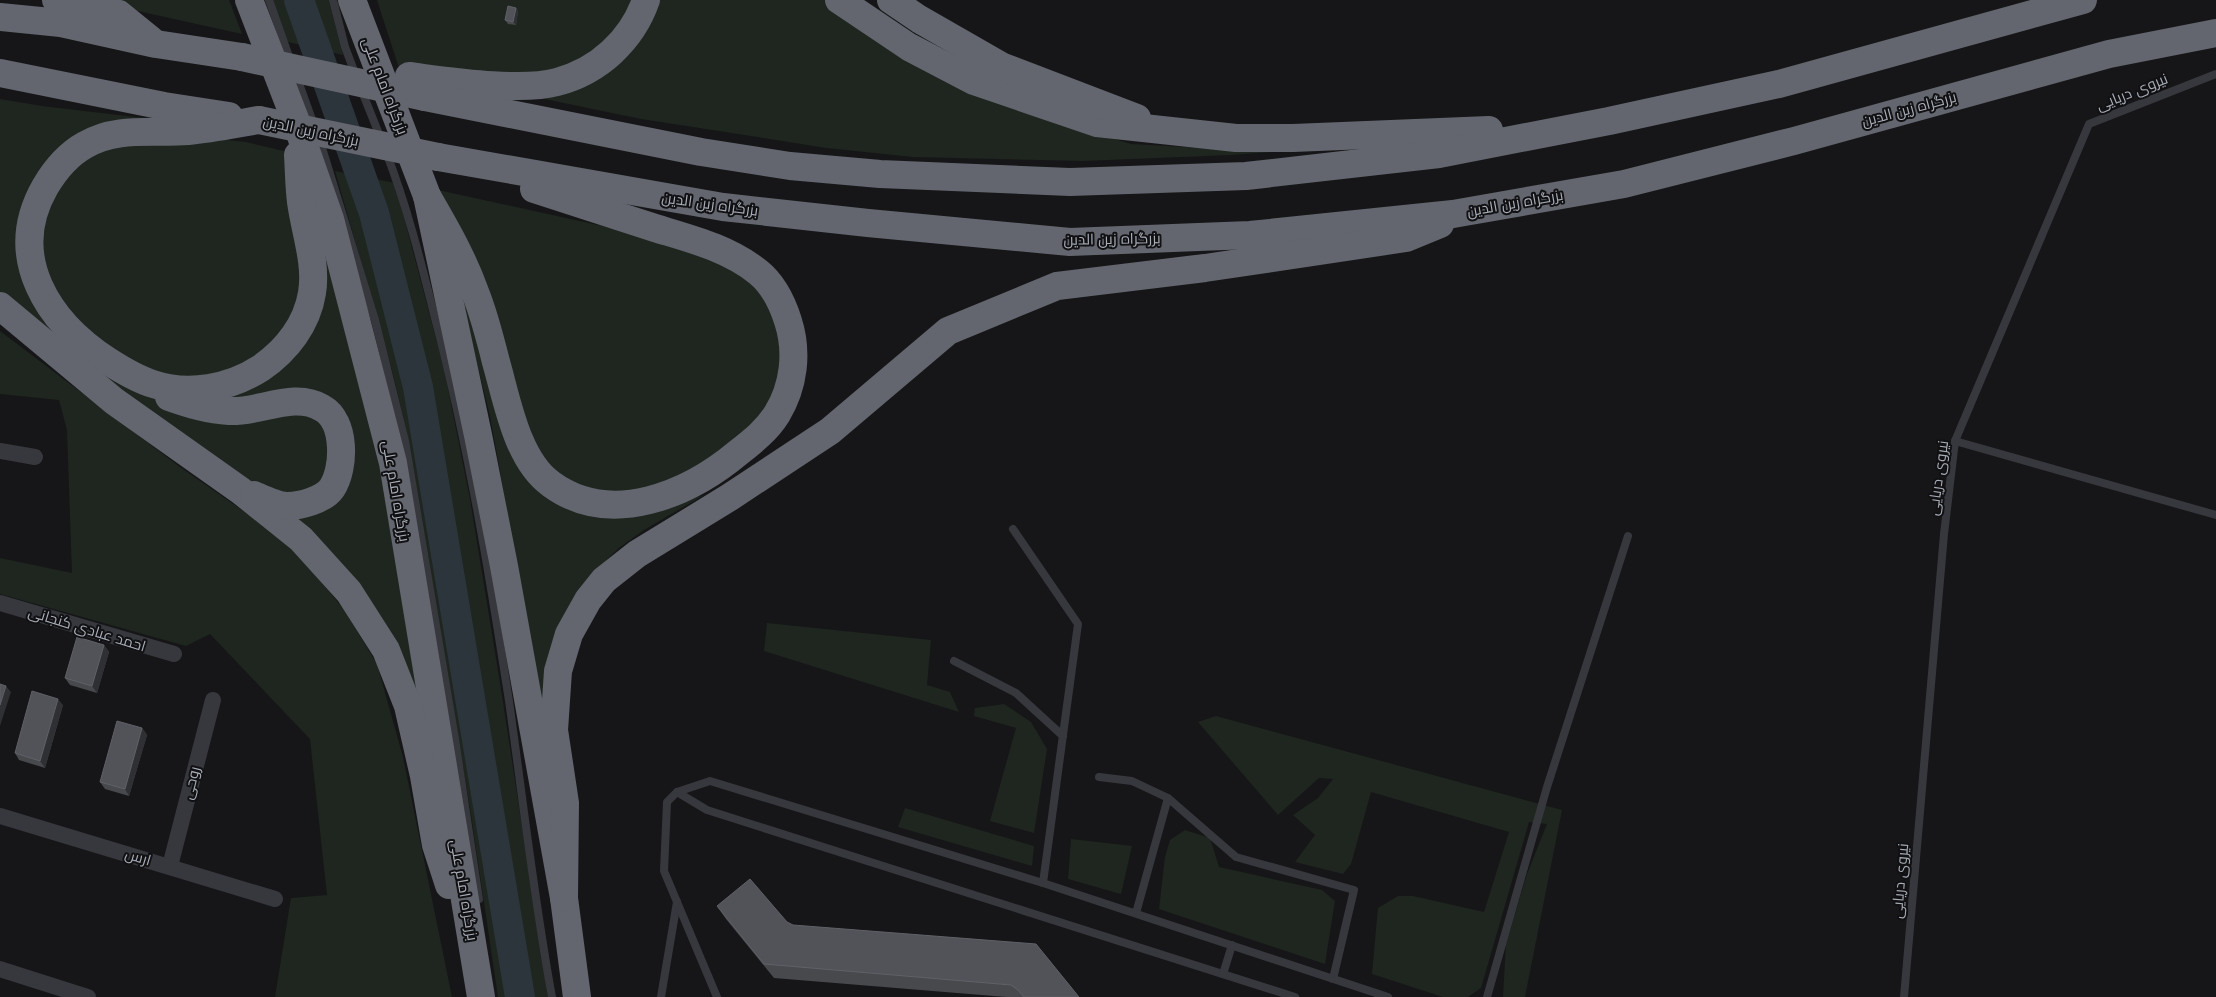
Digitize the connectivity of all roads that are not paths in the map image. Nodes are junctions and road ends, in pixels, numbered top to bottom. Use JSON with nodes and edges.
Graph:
{"nodes":[{"id":1,"x":56,"y":0,"type":"edge"},
{"id":2,"x":249,"y":0,"type":"edge"},
{"id":3,"x":269,"y":0,"type":"edge"},
{"id":4,"x":333,"y":0,"type":"edge"},
{"id":5,"x":352,"y":0,"type":"edge"},
{"id":6,"x":365,"y":0,"type":"edge"},
{"id":7,"x":646,"y":0,"type":"edge"},
{"id":8,"x":839,"y":0,"type":"edge"},
{"id":9,"x":892,"y":0,"type":"edge"},
{"id":10,"x":2083,"y":0,"type":"edge"},
{"id":11,"x":0,"y":17,"type":"edge"},
{"id":12,"x":2216,"y":33,"type":"edge"},
{"id":13,"x":156,"y":44,"type":"junction"},
{"id":14,"x":368,"y":44,"type":"junction"},
{"id":15,"x":0,"y":74,"type":"edge"},
{"id":16,"x":2216,"y":74,"type":"edge"},
{"id":17,"x":417,"y":86,"type":"junction"},
{"id":18,"x":295,"y":119,"type":"junction"},
{"id":19,"x":259,"y":120,"type":"junction"},
{"id":20,"x":1580,"y":126,"type":"junction"},
{"id":21,"x":1168,"y":131,"type":"junction"},
{"id":22,"x":438,"y":157,"type":"junction"},
{"id":23,"x":426,"y":196,"type":"junction"},
{"id":24,"x":1471,"y":211,"type":"junction"},
{"id":25,"x":0,"y":306,"type":"edge"},
{"id":26,"x":140,"y":379,"type":"junction"},
{"id":27,"x":1955,"y":441,"type":"junction"},
{"id":28,"x":0,"y":451,"type":"edge"},
{"id":29,"x":35,"y":457,"type":"dead end"},
{"id":30,"x":241,"y":491,"type":"junction"},
{"id":31,"x":2216,"y":515,"type":"edge"},
{"id":32,"x":1013,"y":530,"type":"dead end"},
{"id":33,"x":1628,"y":536,"type":"dead end"},
{"id":34,"x":0,"y":603,"type":"edge"},
{"id":35,"x":174,"y":654,"type":"dead end"},
{"id":36,"x":954,"y":661,"type":"dead end"},
{"id":37,"x":213,"y":700,"type":"dead end"},
{"id":38,"x":1062,"y":736,"type":"junction"},
{"id":39,"x":1099,"y":777,"type":"dead end"},
{"id":40,"x":677,"y":792,"type":"junction"},
{"id":41,"x":1168,"y":798,"type":"junction"},
{"id":42,"x":0,"y":816,"type":"edge"},
{"id":43,"x":170,"y":866,"type":"junction"},
{"id":44,"x":1043,"y":883,"type":"junction"},
{"id":45,"x":564,"y":898,"type":"junction"},
{"id":46,"x":275,"y":899,"type":"dead end"},
{"id":47,"x":677,"y":902,"type":"junction"},
{"id":48,"x":480,"y":908,"type":"dead end"},
{"id":49,"x":1136,"y":913,"type":"junction"},
{"id":50,"x":1232,"y":945,"type":"junction"},
{"id":51,"x":0,"y":969,"type":"edge"},
{"id":52,"x":1223,"y":974,"type":"junction"},
{"id":53,"x":1333,"y":979,"type":"junction"},
{"id":54,"x":480,"y":987,"type":"edge"},
{"id":55,"x":88,"y":997,"type":"edge"},
{"id":56,"x":552,"y":997,"type":"edge"},
{"id":57,"x":577,"y":997,"type":"edge"},
{"id":58,"x":661,"y":997,"type":"edge"},
{"id":59,"x":717,"y":997,"type":"edge"},
{"id":60,"x":1295,"y":997,"type":"edge"},
{"id":61,"x":1388,"y":997,"type":"edge"},
{"id":62,"x":1487,"y":997,"type":"edge"},
{"id":63,"x":1904,"y":997,"type":"edge"}],
"edges":[{"from":1,"to":13,"type":"highway"},
{"from":2,"to":18,"type":"highway","name":"بزرگراه امام علی"},
{"from":3,"to":48,"type":"lane"},
{"from":4,"to":56,"type":"lane"},
{"from":5,"to":14,"type":"highway","name":"بزرگراه امام علی"},
{"from":6,"to":14,"type":"highway"},
{"from":7,"to":17,"type":"highway"},
{"from":8,"to":21,"type":"highway"},
{"from":9,"to":21,"type":"highway"},
{"from":10,"to":20,"type":"highway"},
{"from":11,"to":13,"type":"highway"},
{"from":12,"to":24,"type":"highway","name":"بزرگراه زین الدین"},
{"from":13,"to":17,"type":"highway","bridge":true},
{"from":14,"to":23,"type":"highway","name":"بزرگراه امام علی"},
{"from":15,"to":19,"type":"highway","name":"بزرگراه زین الدین"},
{"from":16,"to":27,"type":"lane","name":"نیروی دریایی"},
{"from":17,"to":20,"type":"highway"},
{"from":18,"to":26,"type":"highway"},
{"from":18,"to":54,"type":"highway","name":"بزرگراه امام علی"},
{"from":19,"to":22,"type":"highway","name":"بزرگراه زین الدین","bridge":true},
{"from":19,"to":26,"type":"highway"},
{"from":20,"to":21,"type":"highway"},
{"from":22,"to":23,"type":"highway"},
{"from":22,"to":24,"type":"highway","name":"بزرگراه زین الدین"},
{"from":23,"to":45,"type":"highway","name":"بزرگراه امام علی"},
{"from":24,"to":45,"type":"highway"},
{"from":25,"to":30,"type":"highway"},
{"from":26,"to":30,"type":"highway"},
{"from":27,"to":31,"type":"lane"},
{"from":27,"to":63,"type":"lane","name":"نیروی دریایی"},
{"from":28,"to":29,"type":"street"},
{"from":30,"to":54,"type":"highway"},
{"from":32,"to":38,"type":"lane"},
{"from":33,"to":62,"type":"lane"},
{"from":34,"to":35,"type":"street","name":"احمد عبادی کنجانی"},
{"from":36,"to":38,"type":"lane"},
{"from":37,"to":43,"type":"street","name":"روحی"},
{"from":38,"to":44,"type":"lane"},
{"from":39,"to":41,"type":"lane"},
{"from":40,"to":44,"type":"lane"},
{"from":40,"to":47,"type":"lane"},
{"from":40,"to":52,"type":"lane"},
{"from":41,"to":49,"type":"lane"},
{"from":41,"to":53,"type":"lane"},
{"from":42,"to":43,"type":"street","name":"ارس"},
{"from":43,"to":46,"type":"street","name":"ارس"},
{"from":44,"to":49,"type":"lane"},
{"from":45,"to":57,"type":"highway","name":"بزرگراه امام علی"},
{"from":47,"to":58,"type":"lane"},
{"from":47,"to":59,"type":"lane"},
{"from":49,"to":50,"type":"lane"},
{"from":50,"to":52,"type":"lane"},
{"from":50,"to":53,"type":"lane"},
{"from":51,"to":55,"type":"street"},
{"from":52,"to":60,"type":"lane"},
{"from":53,"to":61,"type":"lane"}]}
